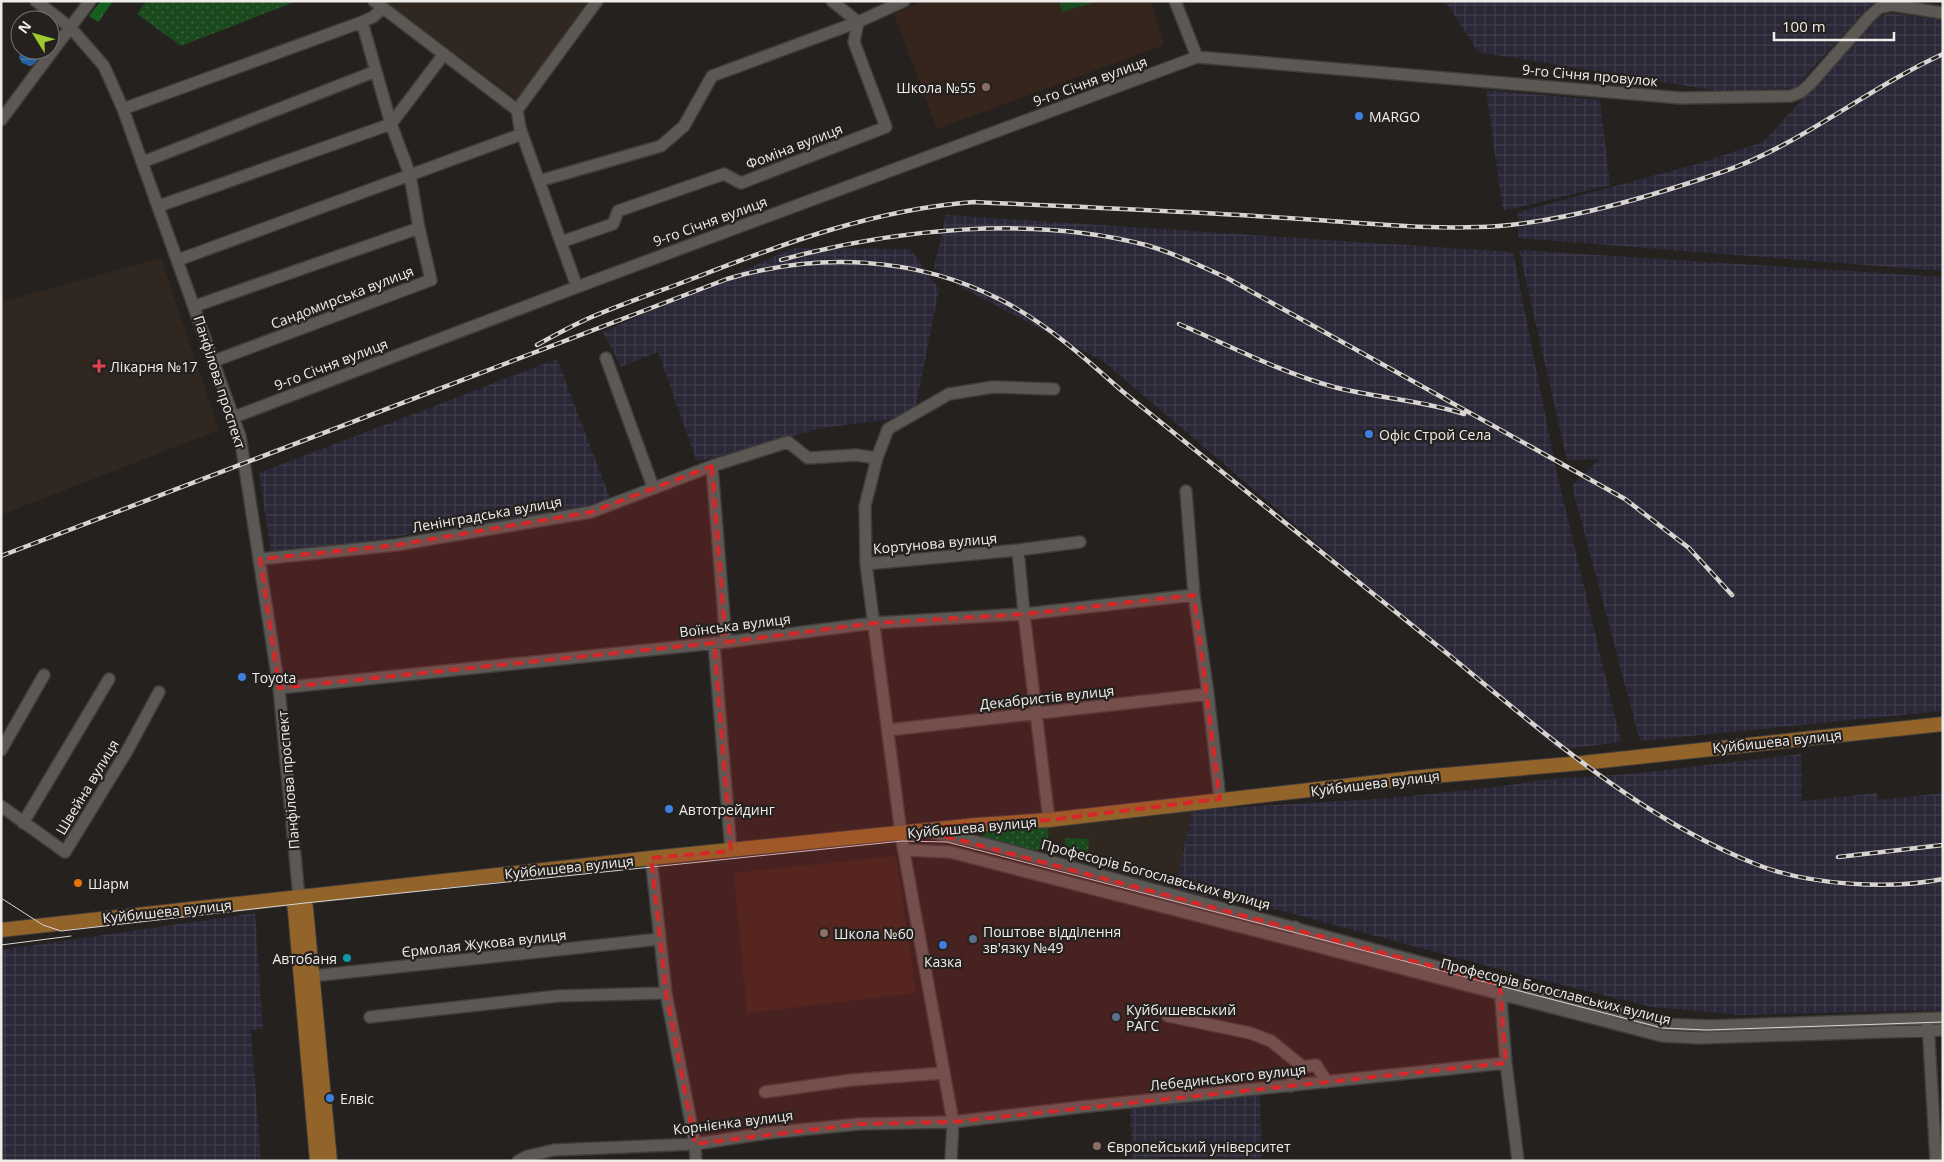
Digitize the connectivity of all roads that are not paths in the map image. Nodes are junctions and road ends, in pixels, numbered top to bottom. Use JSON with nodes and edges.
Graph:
{"nodes":[{"id":1,"x":36,"y":1,"type":"edge"},
{"id":2,"x":90,"y":1,"type":"edge"},
{"id":3,"x":597,"y":1,"type":"edge"},
{"id":4,"x":832,"y":1,"type":"edge"},
{"id":5,"x":904,"y":1,"type":"edge"},
{"id":6,"x":1175,"y":1,"type":"edge"},
{"id":7,"x":378,"y":5,"type":"edge"},
{"id":8,"x":1943,"y":13,"type":"edge"},
{"id":9,"x":362,"y":22,"type":"junction"},
{"id":10,"x":858,"y":22,"type":"junction"},
{"id":11,"x":71,"y":28,"type":"junction"},
{"id":12,"x":444,"y":54,"type":"junction"},
{"id":13,"x":1197,"y":57,"type":"junction"},
{"id":14,"x":376,"y":71,"type":"junction"},
{"id":15,"x":123,"y":108,"type":"junction"},
{"id":16,"x":517,"y":110,"type":"junction"},
{"id":17,"x":1,"y":120,"type":"edge"},
{"id":18,"x":392,"y":124,"type":"junction"},
{"id":19,"x":522,"y":134,"type":"junction"},
{"id":20,"x":143,"y":162,"type":"junction"},
{"id":21,"x":410,"y":175,"type":"junction"},
{"id":22,"x":539,"y":181,"type":"junction"},
{"id":23,"x":159,"y":206,"type":"junction"},
{"id":24,"x":418,"y":228,"type":"junction"},
{"id":25,"x":561,"y":242,"type":"junction"},
{"id":26,"x":178,"y":260,"type":"junction"},
{"id":27,"x":577,"y":287,"type":"junction"},
{"id":28,"x":194,"y":306,"type":"junction"},
{"id":29,"x":606,"y":358,"type":"dead end"},
{"id":30,"x":214,"y":361,"type":"junction"},
{"id":31,"x":1054,"y":388,"type":"dead end"},
{"id":32,"x":234,"y":417,"type":"junction"},
{"id":33,"x":877,"y":458,"type":"junction"},
{"id":34,"x":712,"y":466,"type":"junction"},
{"id":35,"x":653,"y":487,"type":"junction"},
{"id":36,"x":1186,"y":491,"type":"dead end"},
{"id":37,"x":1080,"y":542,"type":"dead end"},
{"id":38,"x":1018,"y":550,"type":"junction"},
{"id":39,"x":260,"y":558,"type":"junction"},
{"id":40,"x":866,"y":564,"type":"junction"},
{"id":41,"x":1194,"y":595,"type":"junction"},
{"id":42,"x":1024,"y":614,"type":"junction"},
{"id":43,"x":874,"y":623,"type":"junction"},
{"id":44,"x":720,"y":643,"type":"junction"},
{"id":45,"x":44,"y":675,"type":"dead end"},
{"id":46,"x":109,"y":679,"type":"dead end"},
{"id":47,"x":279,"y":688,"type":"junction"},
{"id":48,"x":159,"y":692,"type":"dead end"},
{"id":49,"x":1208,"y":694,"type":"junction"},
{"id":50,"x":1035,"y":713,"type":"junction"},
{"id":51,"x":1943,"y":724,"type":"edge"},
{"id":52,"x":888,"y":730,"type":"junction"},
{"id":53,"x":1,"y":750,"type":"edge"},
{"id":54,"x":1220,"y":799,"type":"junction"},
{"id":55,"x":1,"y":806,"type":"edge"},
{"id":56,"x":1049,"y":820,"type":"junction"},
{"id":57,"x":23,"y":823,"type":"junction"},
{"id":58,"x":922,"y":831,"type":"junction"},
{"id":59,"x":902,"y":832,"type":"junction"},
{"id":60,"x":904,"y":850,"type":"junction"},
{"id":61,"x":731,"y":851,"type":"junction"},
{"id":62,"x":651,"y":858,"type":"junction"},
{"id":63,"x":296,"y":900,"type":"junction"},
{"id":64,"x":1294,"y":927,"type":"junction"},
{"id":65,"x":1,"y":930,"type":"edge"},
{"id":66,"x":659,"y":939,"type":"junction"},
{"id":67,"x":1304,"y":943,"type":"junction"},
{"id":68,"x":312,"y":976,"type":"junction"},
{"id":69,"x":1500,"y":988,"type":"junction"},
{"id":70,"x":666,"y":993,"type":"junction"},
{"id":71,"x":1168,"y":1016,"type":"dead end"},
{"id":72,"x":370,"y":1017,"type":"dead end"},
{"id":73,"x":1928,"y":1018,"type":"junction"},
{"id":74,"x":1943,"y":1018,"type":"edge"},
{"id":75,"x":1928,"y":1030,"type":"junction"},
{"id":76,"x":1943,"y":1030,"type":"edge"},
{"id":77,"x":1506,"y":1064,"type":"junction"},
{"id":78,"x":1302,"y":1067,"type":"junction"},
{"id":79,"x":944,"y":1073,"type":"junction"},
{"id":80,"x":1327,"y":1082,"type":"junction"},
{"id":81,"x":1291,"y":1086,"type":"junction"},
{"id":82,"x":765,"y":1092,"type":"dead end"},
{"id":83,"x":953,"y":1122,"type":"junction"},
{"id":84,"x":695,"y":1144,"type":"junction"},
{"id":85,"x":317,"y":1161,"type":"edge"},
{"id":86,"x":330,"y":1161,"type":"edge"},
{"id":87,"x":518,"y":1161,"type":"edge"},
{"id":88,"x":696,"y":1161,"type":"edge"},
{"id":89,"x":951,"y":1161,"type":"edge"},
{"id":90,"x":1518,"y":1161,"type":"edge"},
{"id":91,"x":1936,"y":1161,"type":"edge"}],
"edges":[{"from":1,"to":11,"type":"street","name":"Панфілова проспект"},
{"from":2,"to":11,"type":"street"},
{"from":3,"to":16,"type":"street"},
{"from":4,"to":10,"type":"street"},
{"from":5,"to":10,"type":"street"},
{"from":6,"to":13,"type":"street"},
{"from":7,"to":9,"type":"street"},
{"from":7,"to":12,"type":"street"},
{"from":8,"to":13,"type":"street","name":"9-го Січня провулок"},
{"from":9,"to":14,"type":"street","name":"Сандомирська вулиця"},
{"from":9,"to":15,"type":"street"},
{"from":10,"to":22,"type":"street"},
{"from":10,"to":25,"type":"street","name":"Фоміна вулиця"},
{"from":11,"to":15,"type":"street","name":"Панфілова проспект"},
{"from":11,"to":17,"type":"street"},
{"from":12,"to":16,"type":"street"},
{"from":12,"to":18,"type":"street"},
{"from":13,"to":27,"type":"street","name":"9-го Січня вулиця"},
{"from":14,"to":18,"type":"street","name":"Сандомирська вулиця"},
{"from":14,"to":20,"type":"street"},
{"from":15,"to":20,"type":"street","name":"Панфілова проспект"},
{"from":16,"to":19,"type":"street"},
{"from":18,"to":21,"type":"street","name":"Сандомирська вулиця"},
{"from":18,"to":23,"type":"street"},
{"from":19,"to":21,"type":"street"},
{"from":19,"to":22,"type":"street"},
{"from":20,"to":23,"type":"street","name":"Панфілова проспект"},
{"from":21,"to":24,"type":"street","name":"Сандомирська вулиця"},
{"from":21,"to":26,"type":"street"},
{"from":22,"to":25,"type":"street"},
{"from":23,"to":26,"type":"street","name":"Панфілова проспект"},
{"from":24,"to":28,"type":"street"},
{"from":24,"to":30,"type":"street","name":"Сандомирська вулиця"},
{"from":25,"to":27,"type":"street"},
{"from":26,"to":28,"type":"street","name":"Панфілова проспект"},
{"from":27,"to":32,"type":"street","name":"9-го Січня вулиця"},
{"from":28,"to":30,"type":"street","name":"Панфілова проспект"},
{"from":29,"to":35,"type":"street"},
{"from":30,"to":32,"type":"street","name":"Панфілова проспект"},
{"from":31,"to":33,"type":"street","name":"Кортунова вулиця"},
{"from":32,"to":39,"type":"street","name":"Панфілова проспект"},
{"from":33,"to":34,"type":"street","name":"Ленінградська вулиця"},
{"from":33,"to":40,"type":"street","name":"Кортунова вулиця"},
{"from":34,"to":35,"type":"street","name":"Ленінградська вулиця"},
{"from":34,"to":44,"type":"street"},
{"from":35,"to":39,"type":"street","name":"Ленінградська вулиця"},
{"from":36,"to":41,"type":"street"},
{"from":37,"to":38,"type":"street","name":"Кортунова вулиця"},
{"from":38,"to":40,"type":"street","name":"Кортунова вулиця"},
{"from":38,"to":42,"type":"street"},
{"from":39,"to":47,"type":"street","name":"Панфілова проспект"},
{"from":40,"to":43,"type":"street"},
{"from":41,"to":42,"type":"street","name":"Воїнська вулиця"},
{"from":41,"to":49,"type":"street"},
{"from":42,"to":43,"type":"street","name":"Воїнська вулиця"},
{"from":42,"to":50,"type":"street"},
{"from":43,"to":44,"type":"street","name":"Воїнська вулиця"},
{"from":43,"to":52,"type":"street"},
{"from":44,"to":47,"type":"street","name":"Воїнська вулиця"},
{"from":44,"to":61,"type":"street"},
{"from":45,"to":53,"type":"street"},
{"from":46,"to":57,"type":"street"},
{"from":47,"to":63,"type":"street","name":"Панфілова проспект"},
{"from":48,"to":57,"type":"street","name":"Швейна вулиця"},
{"from":49,"to":50,"type":"street","name":"Декабристів вулиця"},
{"from":49,"to":54,"type":"street"},
{"from":50,"to":52,"type":"street","name":"Декабристів вулиця"},
{"from":50,"to":56,"type":"street"},
{"from":51,"to":54,"type":"main road","name":"Куйбишева вулиця"},
{"from":52,"to":59,"type":"street"},
{"from":54,"to":56,"type":"main road","name":"Куйбишева вулиця"},
{"from":55,"to":57,"type":"street","name":"Швейна вулиця"},
{"from":56,"to":58,"type":"main road","name":"Куйбишева вулиця"},
{"from":58,"to":59,"type":"main road","name":"Куйбишева вулиця"},
{"from":58,"to":64,"type":"street","name":"Професорів Богославських вулиця"},
{"from":59,"to":60,"type":"street"},
{"from":59,"to":61,"type":"main road","name":"Куйбишева вулиця"},
{"from":60,"to":67,"type":"street","name":"Професорів Богославських вулиця"},
{"from":60,"to":79,"type":"street"},
{"from":61,"to":62,"type":"main road","name":"Куйбишева вулиця"},
{"from":62,"to":63,"type":"main road","name":"Куйбишева вулиця"},
{"from":62,"to":66,"type":"street"},
{"from":63,"to":65,"type":"main road","name":"Куйбишева вулиця"},
{"from":63,"to":68,"type":"main road"},
{"from":63,"to":85,"type":"main road","name":"Панфілова проспект"},
{"from":64,"to":67,"type":"street"},
{"from":64,"to":69,"type":"street","name":"Професорів Богославських вулиця"},
{"from":66,"to":68,"type":"street","name":"Єрмолая Жукова вулиця"},
{"from":66,"to":70,"type":"street"},
{"from":67,"to":69,"type":"street","name":"Професорів Богославських вулиця"},
{"from":68,"to":86,"type":"main road"},
{"from":69,"to":73,"type":"street","name":"Професорів Богославських вулиця"},
{"from":69,"to":75,"type":"street","name":"Професорів Богославських вулиця"},
{"from":69,"to":77,"type":"street"},
{"from":70,"to":72,"type":"street"},
{"from":70,"to":84,"type":"street"},
{"from":71,"to":78,"type":"street"},
{"from":73,"to":74,"type":"street","name":"Професорів Богославських вулиця"},
{"from":73,"to":75,"type":"street"},
{"from":75,"to":76,"type":"street","name":"Професорів Богославських вулиця"},
{"from":75,"to":91,"type":"street"},
{"from":77,"to":80,"type":"street","name":"Лебединського вулиця"},
{"from":77,"to":90,"type":"street"},
{"from":78,"to":80,"type":"street"},
{"from":78,"to":81,"type":"street"},
{"from":79,"to":82,"type":"street","name":"Корнієнка вулиця"},
{"from":79,"to":83,"type":"street"},
{"from":80,"to":81,"type":"street","name":"Лебединського вулиця"},
{"from":81,"to":83,"type":"street","name":"Лебединського вулиця"},
{"from":83,"to":84,"type":"street","name":"Корнієнка вулиця"},
{"from":83,"to":89,"type":"street"},
{"from":84,"to":87,"type":"street","name":"Корнієнка вулиця"},
{"from":84,"to":88,"type":"street"}]}
